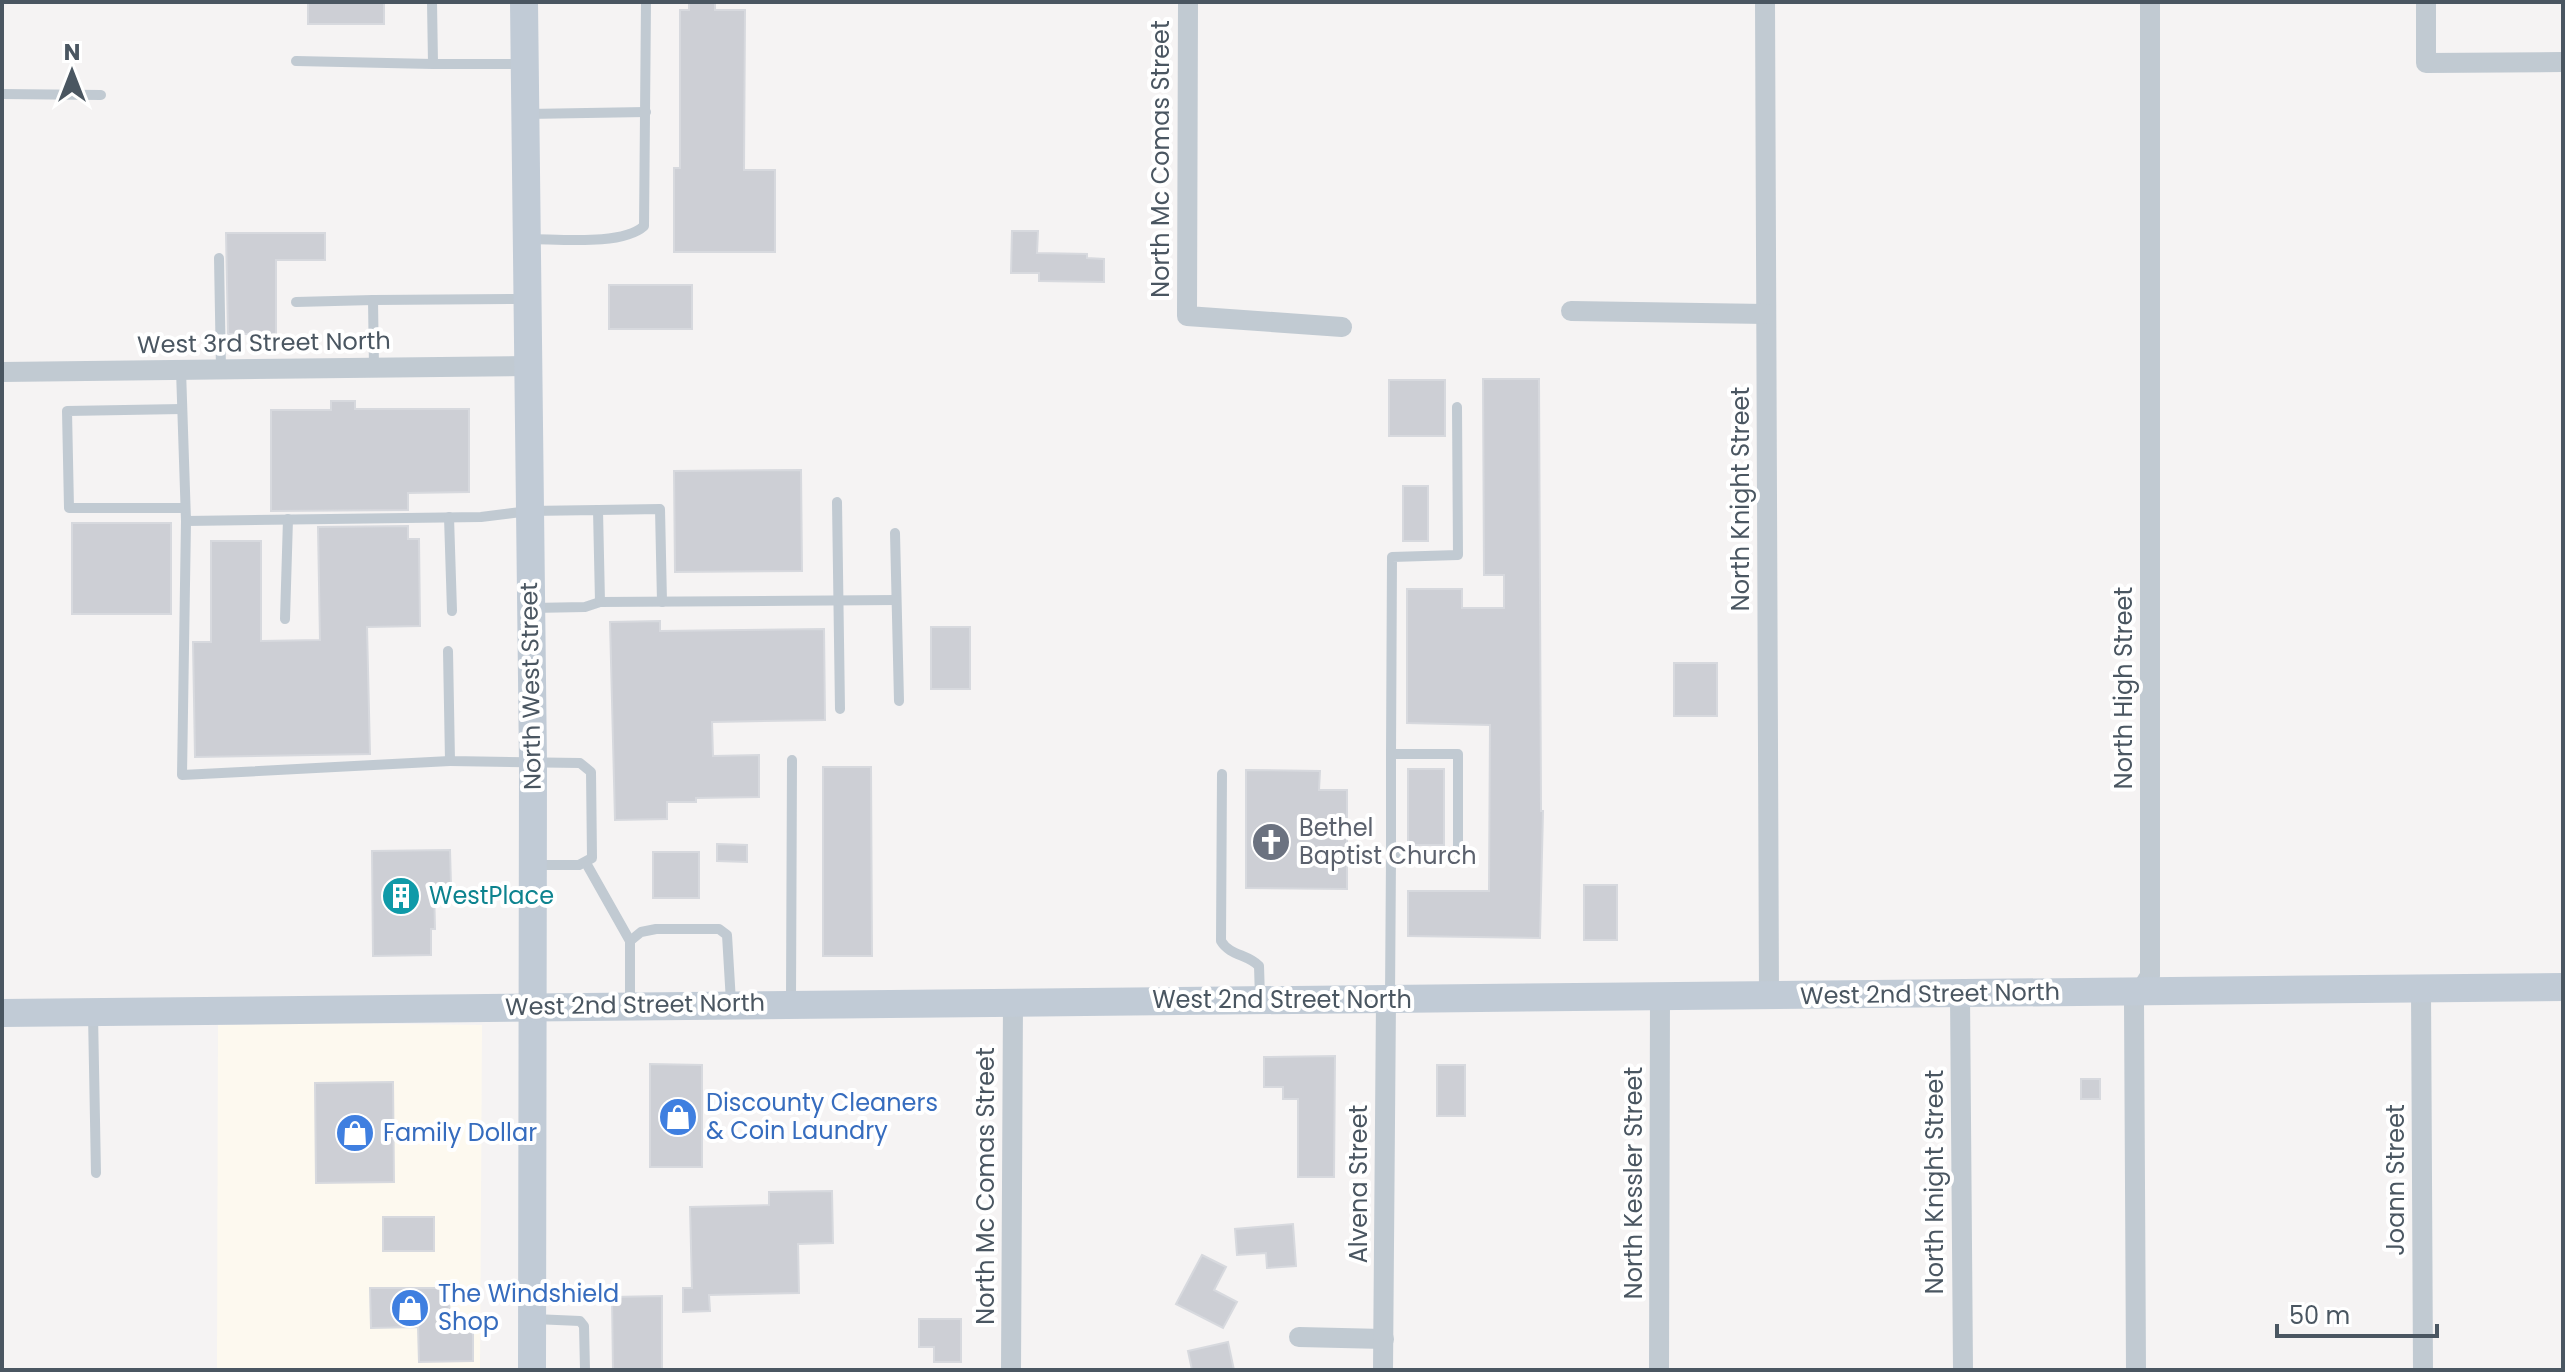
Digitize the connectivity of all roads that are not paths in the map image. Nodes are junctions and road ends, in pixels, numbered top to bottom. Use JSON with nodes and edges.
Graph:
{"nodes":[{"id":1,"x":432,"y":2,"type":"edge"},
{"id":2,"x":524,"y":2,"type":"edge"},
{"id":3,"x":646,"y":2,"type":"edge"},
{"id":4,"x":1188,"y":2,"type":"edge"},
{"id":5,"x":1765,"y":2,"type":"edge"},
{"id":6,"x":2150,"y":2,"type":"edge"},
{"id":7,"x":2426,"y":2,"type":"edge"},
{"id":8,"x":296,"y":61,"type":"dead end"},
{"id":9,"x":2563,"y":62,"type":"edge"},
{"id":10,"x":433,"y":64,"type":"junction"},
{"id":11,"x":525,"y":64,"type":"junction"},
{"id":12,"x":2,"y":94,"type":"edge"},
{"id":13,"x":101,"y":95,"type":"dead end"},
{"id":14,"x":646,"y":112,"type":"junction"},
{"id":15,"x":525,"y":114,"type":"junction"},
{"id":16,"x":526,"y":239,"type":"junction"},
{"id":17,"x":219,"y":258,"type":"dead end"},
{"id":18,"x":527,"y":299,"type":"junction"},
{"id":19,"x":373,"y":300,"type":"junction"},
{"id":20,"x":296,"y":302,"type":"dead end"},
{"id":21,"x":1571,"y":311,"type":"dead end"},
{"id":22,"x":1766,"y":314,"type":"junction"},
{"id":23,"x":1342,"y":327,"type":"dead end"},
{"id":24,"x":527,"y":366,"type":"junction"},
{"id":25,"x":374,"y":368,"type":"junction"},
{"id":26,"x":181,"y":370,"type":"junction"},
{"id":27,"x":221,"y":370,"type":"junction"},
{"id":28,"x":2,"y":372,"type":"edge"},
{"id":29,"x":1457,"y":407,"type":"dead end"},
{"id":30,"x":182,"y":409,"type":"junction"},
{"id":31,"x":837,"y":502,"type":"dead end"},
{"id":32,"x":185,"y":508,"type":"junction"},
{"id":33,"x":598,"y":510,"type":"junction"},
{"id":34,"x":529,"y":511,"type":"junction"},
{"id":35,"x":449,"y":517,"type":"junction"},
{"id":36,"x":288,"y":519,"type":"junction"},
{"id":37,"x":186,"y":521,"type":"junction"},
{"id":38,"x":895,"y":533,"type":"dead end"},
{"id":39,"x":896,"y":600,"type":"junction"},
{"id":40,"x":839,"y":601,"type":"junction"},
{"id":41,"x":600,"y":602,"type":"junction"},
{"id":42,"x":662,"y":602,"type":"junction"},
{"id":43,"x":530,"y":608,"type":"junction"},
{"id":44,"x":452,"y":611,"type":"dead end"},
{"id":45,"x":285,"y":619,"type":"dead end"},
{"id":46,"x":448,"y":651,"type":"dead end"},
{"id":47,"x":899,"y":701,"type":"dead end"},
{"id":48,"x":840,"y":709,"type":"dead end"},
{"id":49,"x":1391,"y":754,"type":"junction"},
{"id":50,"x":792,"y":760,"type":"dead end"},
{"id":51,"x":450,"y":761,"type":"junction"},
{"id":52,"x":533,"y":763,"type":"junction"},
{"id":53,"x":1222,"y":774,"type":"dead end"},
{"id":54,"x":1391,"y":857,"type":"junction"},
{"id":55,"x":586,"y":863,"type":"junction"},
{"id":56,"x":532,"y":865,"type":"junction"},
{"id":57,"x":630,"y":941,"type":"junction"},
{"id":58,"x":2563,"y":987,"type":"edge"},
{"id":59,"x":2421,"y":989,"type":"junction"},
{"id":60,"x":2140,"y":992,"type":"junction"},
{"id":61,"x":1960,"y":994,"type":"junction"},
{"id":62,"x":1769,"y":996,"type":"junction"},
{"id":63,"x":1660,"y":997,"type":"junction"},
{"id":64,"x":1388,"y":999,"type":"junction"},
{"id":65,"x":1260,"y":1000,"type":"junction"},
{"id":66,"x":1013,"y":1001,"type":"junction"},
{"id":67,"x":791,"y":1003,"type":"junction"},
{"id":68,"x":731,"y":1004,"type":"junction"},
{"id":69,"x":630,"y":1005,"type":"junction"},
{"id":70,"x":532,"y":1006,"type":"junction"},
{"id":71,"x":93,"y":1012,"type":"junction"},
{"id":72,"x":2,"y":1013,"type":"edge"},
{"id":73,"x":96,"y":1173,"type":"dead end"},
{"id":74,"x":532,"y":1319,"type":"junction"},
{"id":75,"x":1299,"y":1337,"type":"dead end"},
{"id":76,"x":1384,"y":1339,"type":"junction"},
{"id":77,"x":532,"y":1370,"type":"edge"},
{"id":78,"x":585,"y":1370,"type":"edge"},
{"id":79,"x":1011,"y":1370,"type":"edge"},
{"id":80,"x":1383,"y":1370,"type":"edge"},
{"id":81,"x":1659,"y":1370,"type":"edge"},
{"id":82,"x":1963,"y":1370,"type":"edge"},
{"id":83,"x":2136,"y":1370,"type":"edge"},
{"id":84,"x":2423,"y":1370,"type":"edge"}],
"edges":[{"from":1,"to":10,"type":"lane"},
{"from":2,"to":11,"type":"street","name":"North West Street"},
{"from":3,"to":14,"type":"lane"},
{"from":4,"to":23,"type":"street","name":"North Mc Comas Street"},
{"from":5,"to":22,"type":"street","name":"North Knight Street"},
{"from":6,"to":60,"type":"street","name":"North High Street"},
{"from":7,"to":9,"type":"street"},
{"from":8,"to":10,"type":"lane"},
{"from":10,"to":11,"type":"lane"},
{"from":11,"to":15,"type":"street","name":"North West Street"},
{"from":12,"to":13,"type":"lane"},
{"from":14,"to":15,"type":"lane"},
{"from":14,"to":16,"type":"lane"},
{"from":15,"to":16,"type":"street","name":"North West Street"},
{"from":16,"to":18,"type":"street","name":"North West Street"},
{"from":17,"to":27,"type":"lane"},
{"from":18,"to":19,"type":"lane"},
{"from":18,"to":24,"type":"street","name":"North West Street"},
{"from":19,"to":20,"type":"lane"},
{"from":19,"to":25,"type":"lane"},
{"from":21,"to":22,"type":"street"},
{"from":22,"to":62,"type":"street","name":"North Knight Street"},
{"from":24,"to":25,"type":"street","name":"West 3rd Street North"},
{"from":24,"to":34,"type":"street","name":"North West Street"},
{"from":25,"to":27,"type":"street","name":"West 3rd Street North"},
{"from":26,"to":27,"type":"street","name":"West 3rd Street North"},
{"from":26,"to":28,"type":"street","name":"West 3rd Street North"},
{"from":26,"to":30,"type":"lane"},
{"from":29,"to":49,"type":"lane"},
{"from":30,"to":32,"type":"lane"},
{"from":30,"to":32,"type":"lane"},
{"from":31,"to":40,"type":"lane"},
{"from":32,"to":37,"type":"lane"},
{"from":33,"to":34,"type":"lane"},
{"from":33,"to":41,"type":"lane"},
{"from":33,"to":42,"type":"lane"},
{"from":34,"to":35,"type":"lane"},
{"from":34,"to":43,"type":"street","name":"North West Street"},
{"from":35,"to":36,"type":"lane"},
{"from":35,"to":44,"type":"lane"},
{"from":36,"to":37,"type":"lane"},
{"from":36,"to":45,"type":"lane"},
{"from":37,"to":51,"type":"lane"},
{"from":38,"to":39,"type":"lane"},
{"from":39,"to":40,"type":"lane"},
{"from":39,"to":47,"type":"lane"},
{"from":40,"to":42,"type":"lane"},
{"from":40,"to":48,"type":"lane"},
{"from":41,"to":42,"type":"lane"},
{"from":41,"to":43,"type":"lane"},
{"from":43,"to":52,"type":"street","name":"North West Street"},
{"from":46,"to":51,"type":"lane"},
{"from":49,"to":54,"type":"lane"},
{"from":49,"to":54,"type":"lane"},
{"from":50,"to":67,"type":"lane"},
{"from":51,"to":52,"type":"lane"},
{"from":52,"to":55,"type":"lane"},
{"from":52,"to":56,"type":"street","name":"North West Street"},
{"from":53,"to":65,"type":"lane"},
{"from":54,"to":64,"type":"lane"},
{"from":55,"to":56,"type":"lane"},
{"from":55,"to":57,"type":"lane"},
{"from":56,"to":70,"type":"street","name":"North West Street"},
{"from":57,"to":68,"type":"lane"},
{"from":57,"to":69,"type":"lane"},
{"from":58,"to":59,"type":"street","name":"West 2nd Street North"},
{"from":59,"to":60,"type":"street","name":"West 2nd Street North"},
{"from":59,"to":84,"type":"street","name":"Joann Street"},
{"from":60,"to":61,"type":"street","name":"West 2nd Street North"},
{"from":60,"to":83,"type":"street","name":"North High Street"},
{"from":61,"to":62,"type":"street","name":"West 2nd Street North"},
{"from":61,"to":82,"type":"street","name":"North Knight Street"},
{"from":62,"to":63,"type":"street","name":"West 2nd Street North"},
{"from":63,"to":64,"type":"street","name":"West 2nd Street North"},
{"from":63,"to":81,"type":"street","name":"North Kessler Street"},
{"from":64,"to":65,"type":"street","name":"West 2nd Street North"},
{"from":64,"to":76,"type":"street","name":"Alvena Street"},
{"from":65,"to":66,"type":"street","name":"West 2nd Street North"},
{"from":66,"to":67,"type":"street","name":"West 2nd Street North"},
{"from":66,"to":79,"type":"street","name":"North Mc Comas Street"},
{"from":67,"to":68,"type":"street","name":"West 2nd Street North"},
{"from":68,"to":69,"type":"street","name":"West 2nd Street North"},
{"from":69,"to":70,"type":"street","name":"West 2nd Street North"},
{"from":70,"to":71,"type":"street","name":"West 2nd Street North"},
{"from":70,"to":74,"type":"street","name":"North West Street"},
{"from":71,"to":72,"type":"street","name":"West 2nd Street North"},
{"from":71,"to":73,"type":"lane"},
{"from":74,"to":77,"type":"street","name":"North West Street"},
{"from":74,"to":78,"type":"lane"},
{"from":75,"to":76,"type":"street"},
{"from":76,"to":80,"type":"street","name":"Alvena Street"}]}
